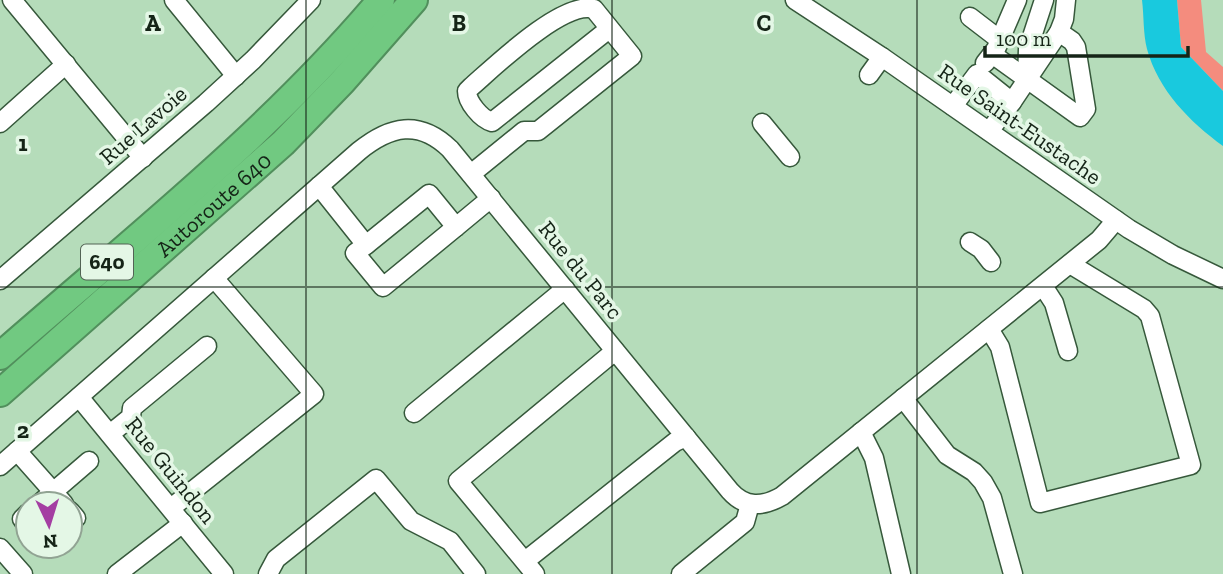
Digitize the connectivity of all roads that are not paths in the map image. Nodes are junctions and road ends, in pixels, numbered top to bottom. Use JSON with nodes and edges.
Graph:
{"nodes":[{"id":1,"x":12,"y":0,"type":"edge"},
{"id":2,"x":174,"y":0,"type":"edge"},
{"id":3,"x":311,"y":0,"type":"edge"},
{"id":4,"x":381,"y":0,"type":"edge"},
{"id":5,"x":414,"y":0,"type":"edge"},
{"id":6,"x":795,"y":0,"type":"edge"},
{"id":7,"x":1017,"y":0,"type":"edge"},
{"id":8,"x":1044,"y":0,"type":"edge"},
{"id":9,"x":1066,"y":0,"type":"edge"},
{"id":10,"x":970,"y":17,"type":"dead end"},
{"id":11,"x":609,"y":29,"type":"junction"},
{"id":12,"x":1059,"y":32,"type":"junction"},
{"id":13,"x":996,"y":47,"type":"junction"},
{"id":14,"x":881,"y":57,"type":"junction"},
{"id":15,"x":66,"y":64,"type":"junction"},
{"id":16,"x":869,"y":75,"type":"dead end"},
{"id":17,"x":977,"y":75,"type":"junction"},
{"id":18,"x":236,"y":76,"type":"junction"},
{"id":19,"x":1027,"y":80,"type":"junction"},
{"id":20,"x":1012,"y":102,"type":"junction"},
{"id":21,"x":953,"y":106,"type":"junction"},
{"id":22,"x":0,"y":123,"type":"edge"},
{"id":23,"x":762,"y":123,"type":"dead end"},
{"id":24,"x":989,"y":131,"type":"junction"},
{"id":25,"x":790,"y":157,"type":"dead end"},
{"id":26,"x":143,"y":158,"type":"junction"},
{"id":27,"x":471,"y":174,"type":"junction"},
{"id":28,"x":319,"y":186,"type":"junction"},
{"id":29,"x":491,"y":198,"type":"junction"},
{"id":30,"x":1116,"y":220,"type":"junction"},
{"id":31,"x":456,"y":227,"type":"junction"},
{"id":32,"x":970,"y":242,"type":"dead end"},
{"id":33,"x":366,"y":244,"type":"junction"},
{"id":34,"x":992,"y":262,"type":"dead end"},
{"id":35,"x":1070,"y":264,"type":"junction"},
{"id":36,"x":214,"y":278,"type":"junction"},
{"id":37,"x":1223,"y":279,"type":"edge"},
{"id":38,"x":0,"y":280,"type":"edge"},
{"id":39,"x":1043,"y":286,"type":"junction"},
{"id":40,"x":565,"y":289,"type":"junction"},
{"id":41,"x":989,"y":329,"type":"junction"},
{"id":42,"x":207,"y":346,"type":"dead end"},
{"id":43,"x":615,"y":351,"type":"junction"},
{"id":44,"x":1068,"y":351,"type":"dead end"},
{"id":45,"x":0,"y":356,"type":"edge"},
{"id":46,"x":0,"y":393,"type":"edge"},
{"id":47,"x":79,"y":397,"type":"junction"},
{"id":48,"x":903,"y":398,"type":"junction"},
{"id":49,"x":414,"y":413,"type":"dead end"},
{"id":50,"x":862,"y":432,"type":"junction"},
{"id":51,"x":110,"y":434,"type":"junction"},
{"id":52,"x":686,"y":438,"type":"junction"},
{"id":53,"x":17,"y":451,"type":"junction"},
{"id":54,"x":89,"y":461,"type":"dead end"},
{"id":55,"x":0,"y":466,"type":"edge"},
{"id":56,"x":51,"y":490,"type":"edge"},
{"id":57,"x":65,"y":490,"type":"edge"},
{"id":58,"x":750,"y":504,"type":"junction"},
{"id":59,"x":171,"y":508,"type":"junction"},
{"id":60,"x":183,"y":523,"type":"junction"},
{"id":61,"x":0,"y":548,"type":"edge"},
{"id":62,"x":530,"y":568,"type":"edge"},
{"id":63,"x":23,"y":574,"type":"edge"},
{"id":64,"x":117,"y":574,"type":"edge"},
{"id":65,"x":225,"y":574,"type":"edge"},
{"id":66,"x":268,"y":574,"type":"edge"},
{"id":67,"x":476,"y":574,"type":"edge"},
{"id":68,"x":681,"y":574,"type":"edge"},
{"id":69,"x":901,"y":574,"type":"edge"},
{"id":70,"x":1013,"y":574,"type":"edge"}],
"edges":[{"from":1,"to":15,"type":"street"},
{"from":2,"to":18,"type":"street"},
{"from":3,"to":18,"type":"street","name":"Rue Lavoie"},
{"from":4,"to":45,"type":"highway","name":"Autoroute 640","number":"640"},
{"from":5,"to":46,"type":"highway","name":"Autoroute 640","number":"640"},
{"from":6,"to":14,"type":"street","name":"Rue Saint-Eustache"},
{"from":7,"to":13,"type":"street"},
{"from":8,"to":19,"type":"street"},
{"from":9,"to":12,"type":"street"},
{"from":10,"to":13,"type":"street"},
{"from":11,"to":11,"type":"street"},
{"from":11,"to":27,"type":"street"},
{"from":12,"to":19,"type":"street"},
{"from":12,"to":19,"type":"street"},
{"from":13,"to":17,"type":"street"},
{"from":13,"to":19,"type":"street"},
{"from":14,"to":16,"type":"street"},
{"from":14,"to":21,"type":"street","name":"Rue Saint-Eustache"},
{"from":15,"to":22,"type":"street"},
{"from":15,"to":26,"type":"street"},
{"from":17,"to":20,"type":"street"},
{"from":17,"to":21,"type":"street"},
{"from":18,"to":26,"type":"street","name":"Rue Lavoie"},
{"from":19,"to":20,"type":"street"},
{"from":20,"to":24,"type":"street"},
{"from":21,"to":24,"type":"street","name":"Rue Saint-Eustache"},
{"from":23,"to":25,"type":"street"},
{"from":24,"to":30,"type":"street","name":"Rue Saint-Eustache"},
{"from":26,"to":38,"type":"street","name":"Rue Lavoie"},
{"from":27,"to":28,"type":"street","name":"Rue du Parc"},
{"from":27,"to":29,"type":"street","name":"Rue du Parc"},
{"from":28,"to":33,"type":"street"},
{"from":28,"to":36,"type":"street","name":"Rue du Parc"},
{"from":29,"to":31,"type":"street"},
{"from":29,"to":40,"type":"street","name":"Rue du Parc"},
{"from":30,"to":35,"type":"street"},
{"from":30,"to":37,"type":"street","name":"Rue Saint-Eustache"},
{"from":31,"to":33,"type":"street"},
{"from":31,"to":33,"type":"street"},
{"from":32,"to":34,"type":"street"},
{"from":35,"to":39,"type":"street"},
{"from":35,"to":41,"type":"street"},
{"from":36,"to":47,"type":"street","name":"Rue du Parc"},
{"from":36,"to":59,"type":"street"},
{"from":39,"to":41,"type":"street"},
{"from":39,"to":44,"type":"street"},
{"from":40,"to":43,"type":"street","name":"Rue du Parc"},
{"from":40,"to":49,"type":"street"},
{"from":41,"to":48,"type":"street"},
{"from":42,"to":51,"type":"street"},
{"from":43,"to":52,"type":"street","name":"Rue du Parc"},
{"from":43,"to":62,"type":"street"},
{"from":47,"to":51,"type":"street","name":"Rue Guindon"},
{"from":47,"to":53,"type":"street","name":"Rue du Parc"},
{"from":48,"to":50,"type":"street"},
{"from":48,"to":70,"type":"street"},
{"from":50,"to":58,"type":"street"},
{"from":50,"to":69,"type":"street"},
{"from":51,"to":59,"type":"street","name":"Rue Guindon"},
{"from":52,"to":58,"type":"street","name":"Rue du Parc"},
{"from":52,"to":62,"type":"street"},
{"from":53,"to":55,"type":"street","name":"Rue du Parc"},
{"from":53,"to":56,"type":"street"},
{"from":54,"to":57,"type":"street"},
{"from":58,"to":68,"type":"street"},
{"from":59,"to":60,"type":"street","name":"Rue Guindon"},
{"from":60,"to":64,"type":"street"},
{"from":60,"to":65,"type":"street","name":"Rue Guindon"},
{"from":61,"to":63,"type":"street"},
{"from":66,"to":67,"type":"street"}]}
